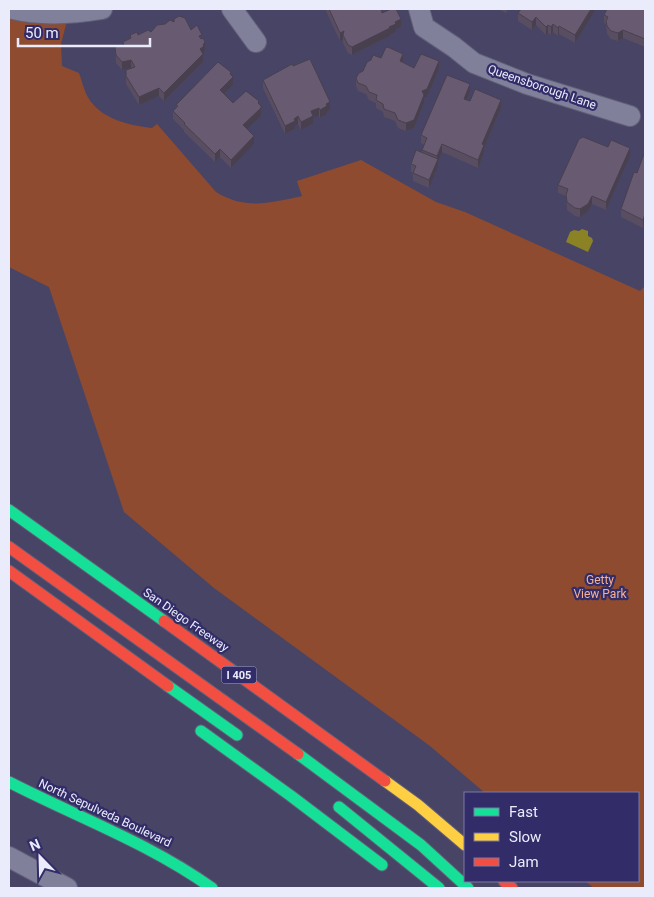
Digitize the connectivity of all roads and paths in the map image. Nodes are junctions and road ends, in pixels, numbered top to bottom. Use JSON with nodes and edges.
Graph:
{"nodes":[{"id":1,"x":13,"y":9,"type":"edge"},
{"id":2,"x":102,"y":9,"type":"edge"},
{"id":3,"x":232,"y":9,"type":"edge"},
{"id":4,"x":419,"y":9,"type":"edge"},
{"id":5,"x":256,"y":42,"type":"dead end"},
{"id":6,"x":630,"y":116,"type":"dead end"},
{"id":7,"x":9,"y":510,"type":"edge"},
{"id":8,"x":9,"y":547,"type":"edge"},
{"id":9,"x":9,"y":571,"type":"edge"},
{"id":10,"x":188,"y":722,"type":"dead end"},
{"id":11,"x":246,"y":741,"type":"dead end"},
{"id":12,"x":9,"y":782,"type":"edge"},
{"id":13,"x":327,"y":799,"type":"dead end"},
{"id":14,"x":464,"y":844,"type":"edge"},
{"id":15,"x":9,"y":857,"type":"edge"},
{"id":16,"x":390,"y":872,"type":"dead end"},
{"id":17,"x":68,"y":888,"type":"edge"},
{"id":18,"x":212,"y":888,"type":"edge"},
{"id":19,"x":439,"y":888,"type":"edge"},
{"id":20,"x":468,"y":888,"type":"edge"}],
"edges":[{"from":1,"to":2,"type":"street"},
{"from":3,"to":5,"type":"street"},
{"from":4,"to":6,"type":"street","name":"Queensborough Lane"},
{"from":7,"to":14,"type":"main road","name":"San Diego Freeway","number":"I 405"},
{"from":8,"to":20,"type":"main road"},
{"from":9,"to":11,"type":"main road"},
{"from":10,"to":16,"type":"main road"},
{"from":12,"to":18,"type":"main road","name":"North Sepulveda Boulevard"},
{"from":13,"to":19,"type":"main road"},
{"from":15,"to":17,"type":"street"}]}
